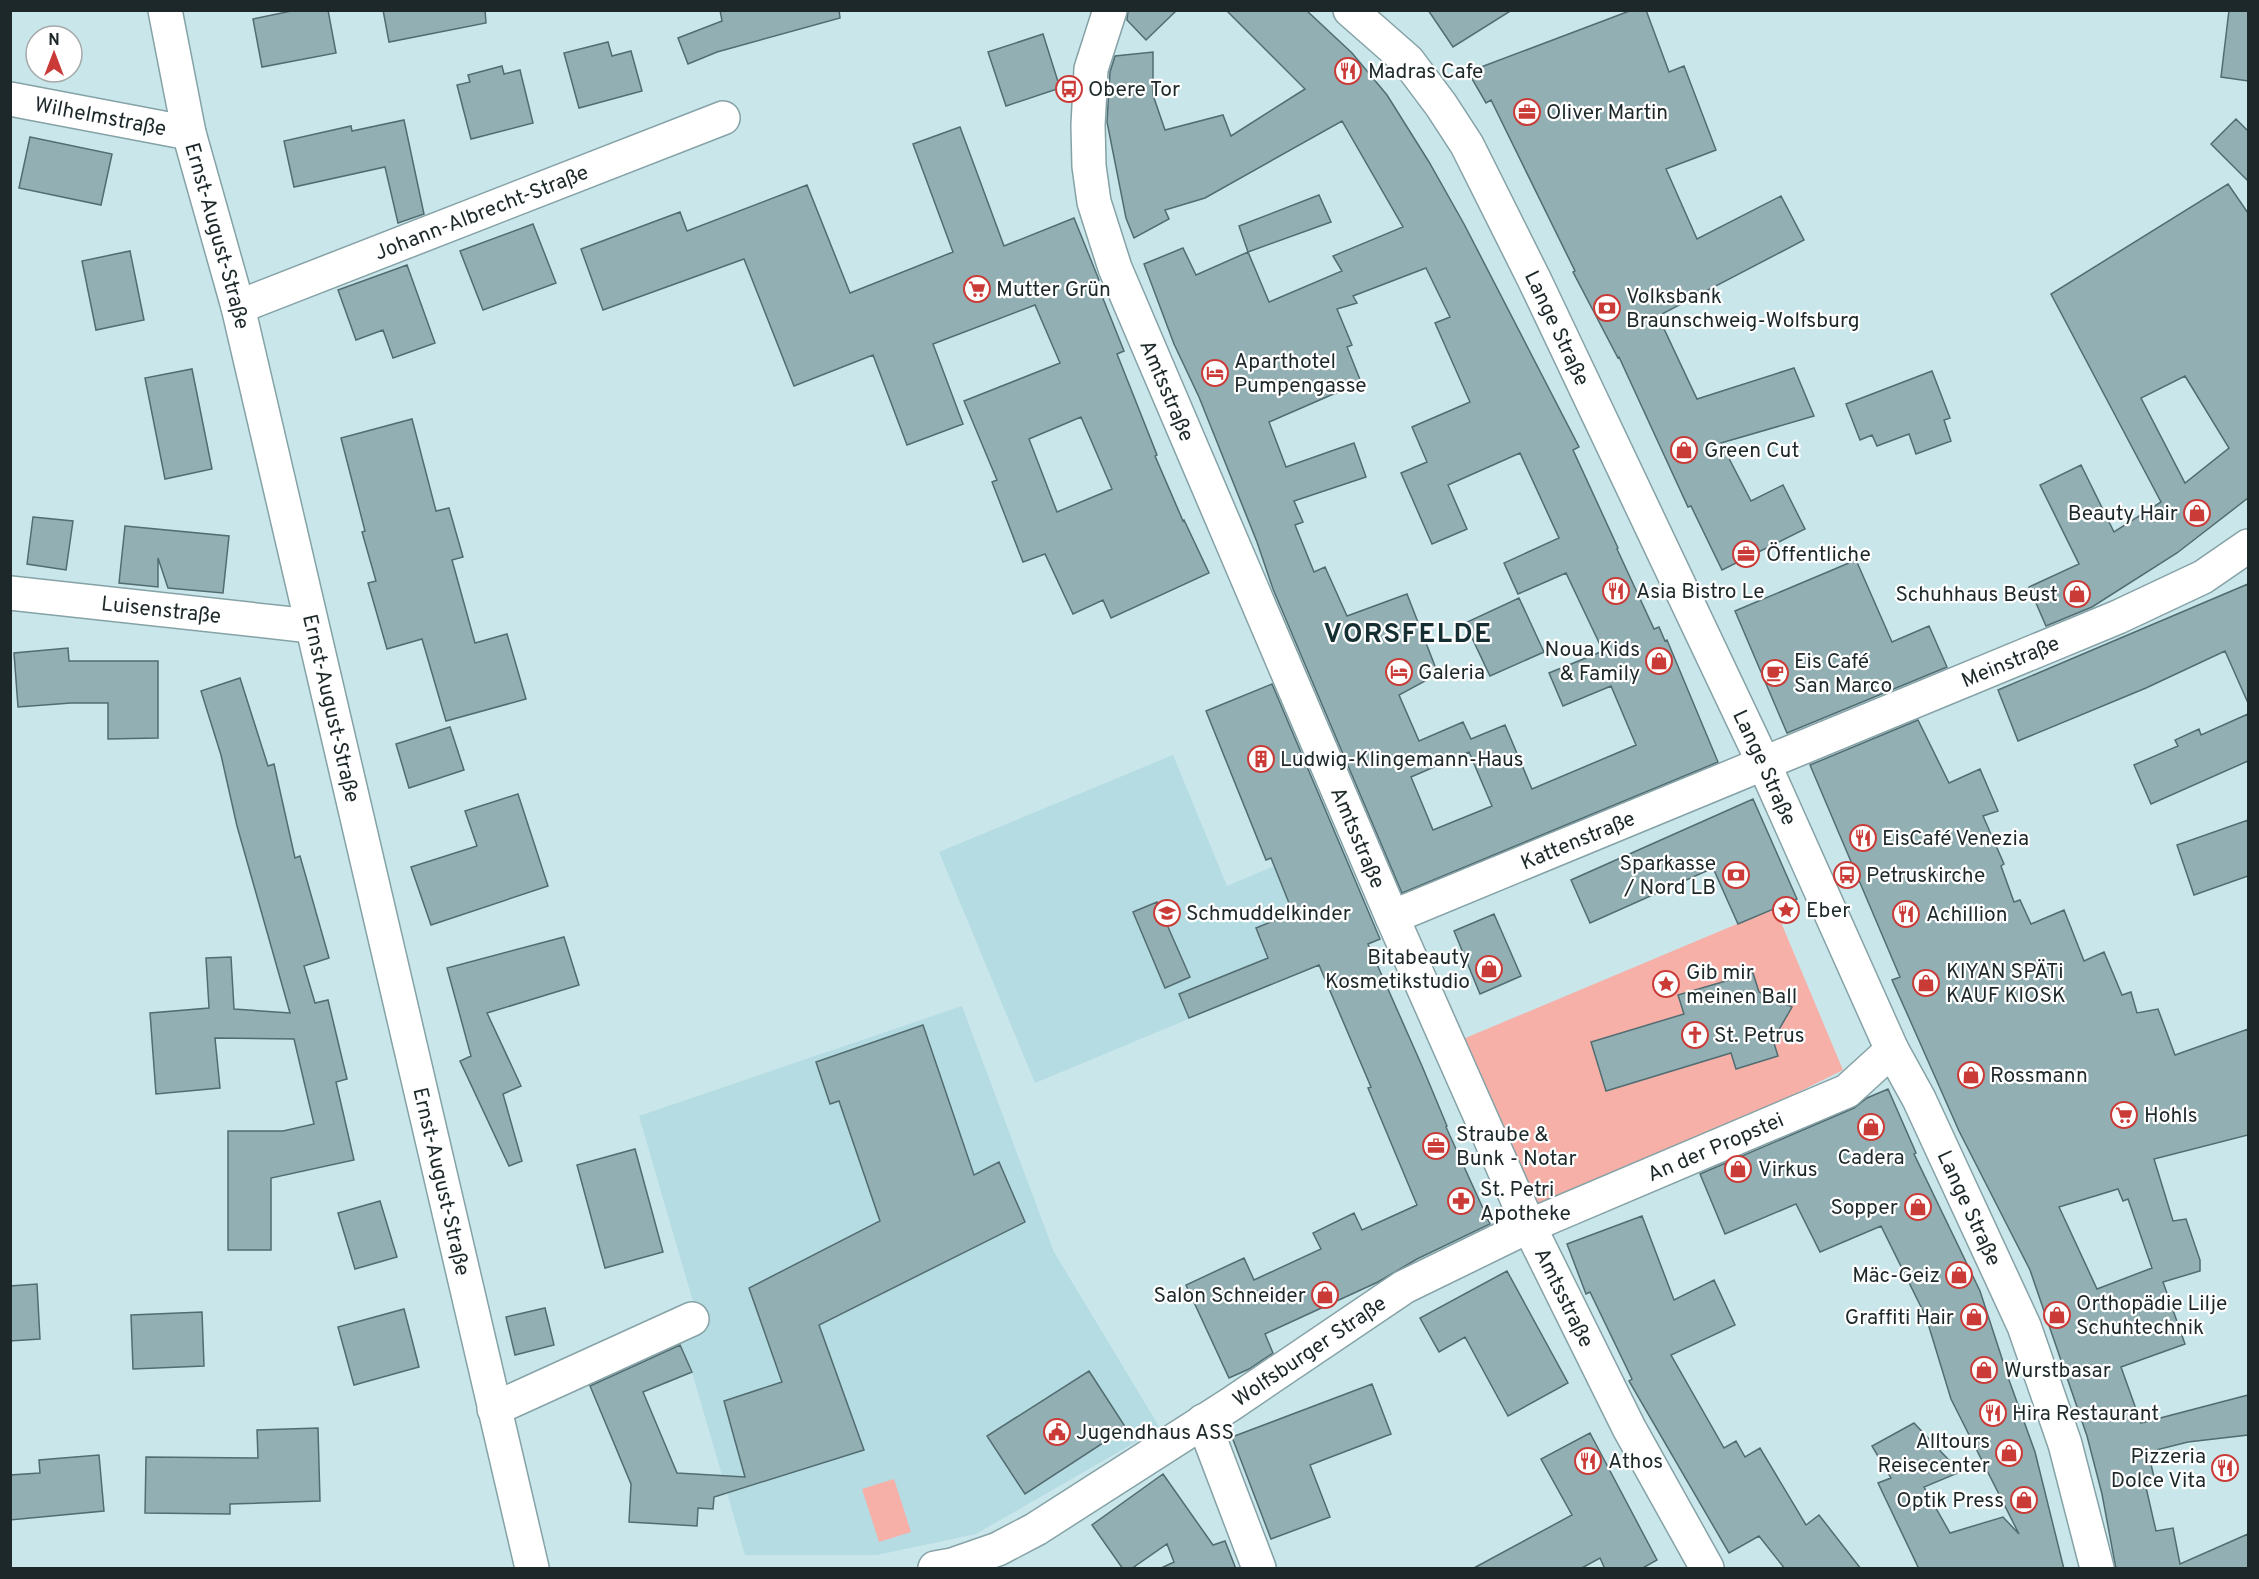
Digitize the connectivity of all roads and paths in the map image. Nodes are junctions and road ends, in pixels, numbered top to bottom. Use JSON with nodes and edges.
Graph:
{"nodes":[{"id":1,"x":165,"y":10,"type":"edge"},
{"id":2,"x":1110,"y":10,"type":"edge"},
{"id":3,"x":1350,"y":10,"type":"edge"},
{"id":4,"x":10,"y":99,"type":"edge"},
{"id":5,"x":723,"y":118,"type":"dead end"},
{"id":6,"x":189,"y":133,"type":"junction"},
{"id":7,"x":238,"y":307,"type":"junction"},
{"id":8,"x":2248,"y":546,"type":"edge"},
{"id":9,"x":10,"y":593,"type":"edge"},
{"id":10,"x":311,"y":626,"type":"junction"},
{"id":11,"x":1764,"y":764,"type":"junction"},
{"id":12,"x":1392,"y":917,"type":"junction"},
{"id":13,"x":1892,"y":1050,"type":"junction"},
{"id":14,"x":1529,"y":1226,"type":"junction"},
{"id":15,"x":692,"y":1319,"type":"dead end"},
{"id":16,"x":495,"y":1409,"type":"junction"},
{"id":17,"x":1203,"y":1421,"type":"junction"},
{"id":18,"x":532,"y":1569,"type":"edge"},
{"id":19,"x":935,"y":1569,"type":"edge"},
{"id":20,"x":1259,"y":1569,"type":"edge"},
{"id":21,"x":1707,"y":1569,"type":"edge"},
{"id":22,"x":2097,"y":1569,"type":"edge"}],
"edges":[{"from":1,"to":6,"type":"street","name":"Ernst-August-Straße"},
{"from":2,"to":12,"type":"street","name":"Amtsstraße"},
{"from":3,"to":11,"type":"street","name":"Lange Straße"},
{"from":4,"to":6,"type":"street","name":"Wilhelmstraße"},
{"from":5,"to":7,"type":"street","name":"Johann-Albrecht-Straße"},
{"from":6,"to":7,"type":"street","name":"Ernst-August-Straße"},
{"from":7,"to":10,"type":"street","name":"Ernst-August-Straße"},
{"from":8,"to":11,"type":"street","name":"Meinstraße"},
{"from":9,"to":10,"type":"street","name":"Luisenstraße"},
{"from":10,"to":16,"type":"street","name":"Ernst-August-Straße"},
{"from":11,"to":12,"type":"street","name":"Kattenstraße"},
{"from":11,"to":13,"type":"street","name":"Lange Straße"},
{"from":12,"to":14,"type":"street","name":"Amtsstraße"},
{"from":13,"to":14,"type":"street","name":"An der Propstei"},
{"from":13,"to":22,"type":"street","name":"Lange Straße"},
{"from":14,"to":17,"type":"street","name":"Wolfsburger Straße"},
{"from":14,"to":21,"type":"street","name":"Amtsstraße"},
{"from":15,"to":16,"type":"street"},
{"from":16,"to":18,"type":"street","name":"Ernst-August-Straße"},
{"from":17,"to":19,"type":"street","name":"Wolfsburger Straße"},
{"from":17,"to":20,"type":"street"}]}
